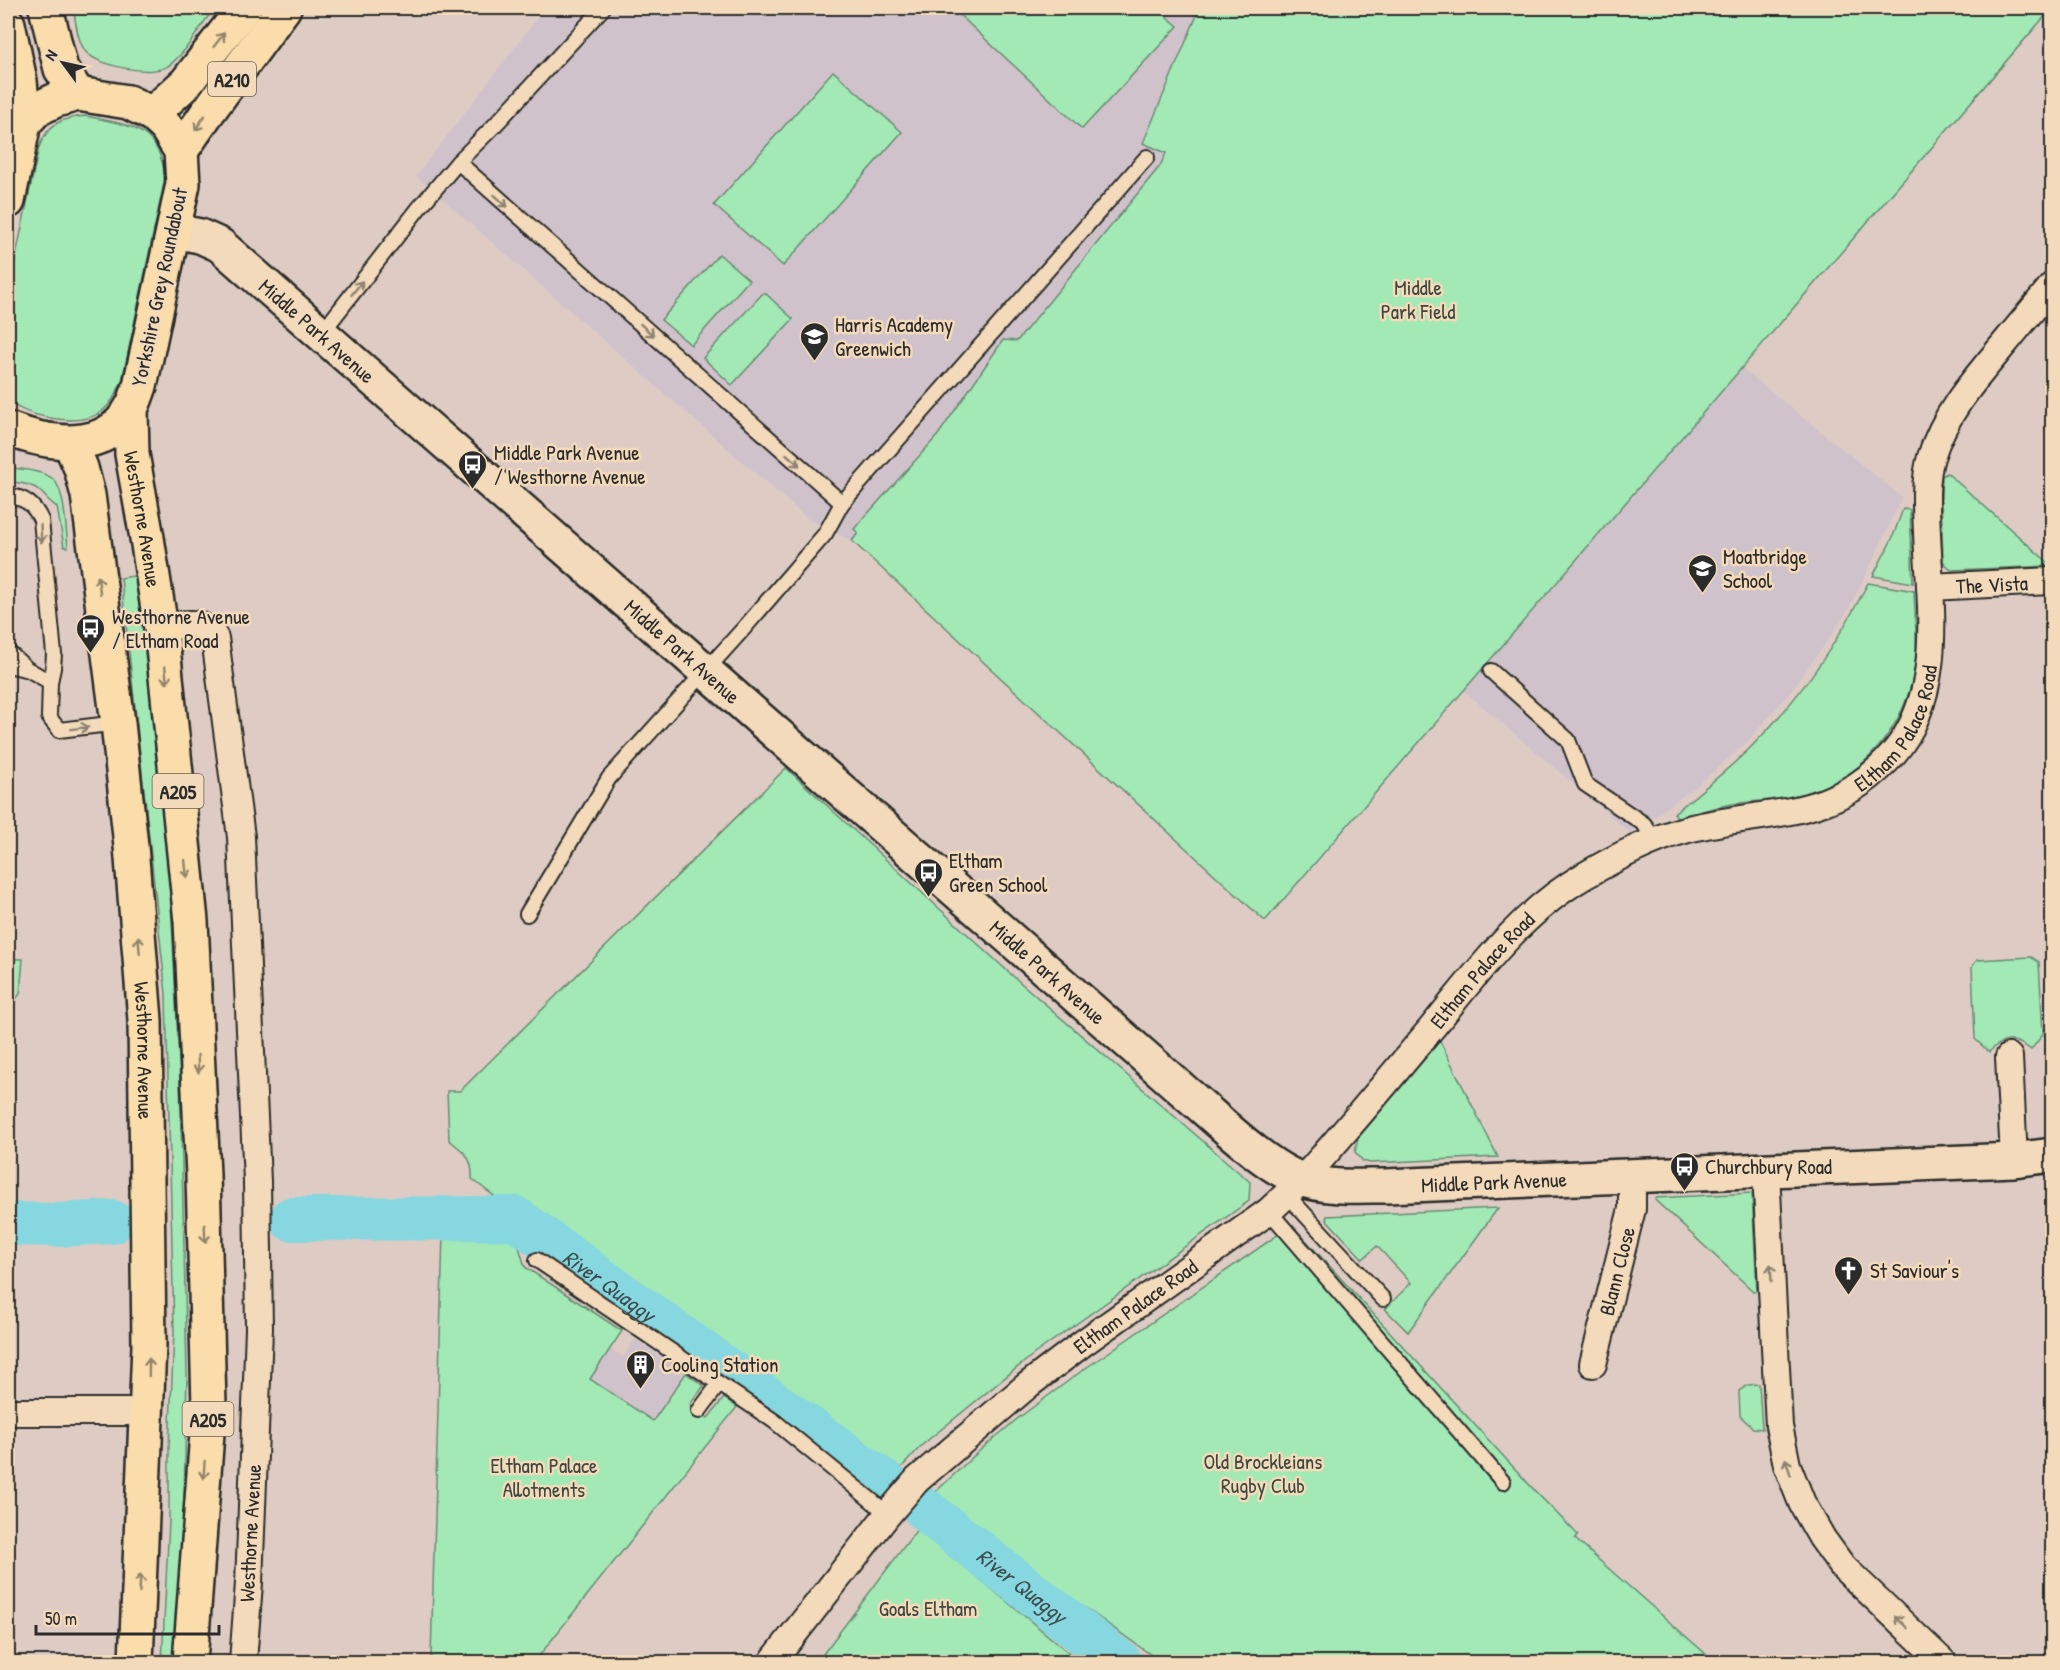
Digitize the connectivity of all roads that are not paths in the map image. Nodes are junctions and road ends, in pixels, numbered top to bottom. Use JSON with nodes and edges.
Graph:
{"nodes":[{"id":1,"x":46,"y":8,"type":"edge"},
{"id":2,"x":244,"y":8,"type":"edge"},
{"id":3,"x":284,"y":8,"type":"edge"},
{"id":4,"x":603,"y":8,"type":"edge"},
{"id":5,"x":9,"y":40,"type":"edge"},
{"id":6,"x":14,"y":82,"type":"edge"},
{"id":7,"x":78,"y":94,"type":"junction"},
{"id":8,"x":152,"y":114,"type":"junction"},
{"id":9,"x":24,"y":123,"type":"junction"},
{"id":10,"x":181,"y":151,"type":"junction"},
{"id":11,"x":1147,"y":157,"type":"dead end"},
{"id":12,"x":458,"y":162,"type":"junction"},
{"id":13,"x":8,"y":201,"type":"edge"},
{"id":14,"x":174,"y":231,"type":"junction"},
{"id":15,"x":2052,"y":286,"type":"edge"},
{"id":16,"x":321,"y":334,"type":"junction"},
{"id":17,"x":131,"y":410,"type":"junction"},
{"id":18,"x":8,"y":429,"type":"edge"},
{"id":19,"x":70,"y":443,"type":"junction"},
{"id":20,"x":8,"y":495,"type":"edge"},
{"id":21,"x":842,"y":503,"type":"junction"},
{"id":22,"x":2052,"y":581,"type":"edge"},
{"id":23,"x":1930,"y":587,"type":"junction"},
{"id":24,"x":172,"y":627,"type":"junction"},
{"id":25,"x":8,"y":652,"type":"edge"},
{"id":26,"x":8,"y":665,"type":"edge"},
{"id":27,"x":28,"y":670,"type":"junction"},
{"id":28,"x":1491,"y":671,"type":"dead end"},
{"id":29,"x":705,"y":672,"type":"junction"},
{"id":30,"x":50,"y":682,"type":"junction"},
{"id":31,"x":117,"y":723,"type":"junction"},
{"id":32,"x":1655,"y":841,"type":"junction"},
{"id":33,"x":528,"y":914,"type":"dead end"},
{"id":34,"x":2009,"y":1057,"type":"dead end"},
{"id":35,"x":2052,"y":1155,"type":"edge"},
{"id":36,"x":2014,"y":1160,"type":"junction"},
{"id":37,"x":1766,"y":1171,"type":"junction"},
{"id":38,"x":1632,"y":1177,"type":"junction"},
{"id":39,"x":1286,"y":1195,"type":"junction"},
{"id":40,"x":537,"y":1260,"type":"dead end"},
{"id":41,"x":1383,"y":1299,"type":"dead end"},
{"id":42,"x":1593,"y":1364,"type":"dead end"},
{"id":43,"x":719,"y":1384,"type":"junction"},
{"id":44,"x":699,"y":1411,"type":"dead end"},
{"id":45,"x":8,"y":1412,"type":"edge"},
{"id":46,"x":148,"y":1412,"type":"junction"},
{"id":47,"x":1503,"y":1482,"type":"dead end"},
{"id":48,"x":888,"y":1514,"type":"junction"},
{"id":49,"x":136,"y":1662,"type":"edge"},
{"id":50,"x":190,"y":1662,"type":"edge"},
{"id":51,"x":243,"y":1662,"type":"edge"},
{"id":52,"x":772,"y":1662,"type":"edge"},
{"id":53,"x":1943,"y":1662,"type":"edge"}],
"edges":[{"from":1,"to":7,"type":"main road"},
{"from":8,"to":2,"type":"main road","number":"A210","one_way":true},
{"from":3,"to":10,"type":"main road","number":"A210","one_way":true},
{"from":4,"to":12,"type":"lane"},
{"from":5,"to":6,"type":"main road"},
{"from":6,"to":9,"type":"main road"},
{"from":7,"to":8,"type":"main road","name":"Yorkshire Grey Roundabout","number":"A205"},
{"from":7,"to":9,"type":"main road","name":"Yorkshire Grey Roundabout","number":"A205"},
{"from":8,"to":10,"type":"main road","name":"Yorkshire Grey Roundabout","number":"A205"},
{"from":9,"to":13,"type":"main road"},
{"from":10,"to":14,"type":"main road","name":"Yorkshire Grey Roundabout","number":"A205"},
{"from":11,"to":21,"type":"lane"},
{"from":16,"to":12,"type":"lane","one_way":true},
{"from":12,"to":21,"type":"lane","one_way":true},
{"from":14,"to":16,"type":"street","name":"Middle Park Avenue"},
{"from":14,"to":17,"type":"main road","name":"Yorkshire Grey Roundabout","number":"A205"},
{"from":15,"to":23,"type":"street","name":"Eltham Palace Road"},
{"from":16,"to":29,"type":"street","name":"Middle Park Avenue"},
{"from":17,"to":19,"type":"main road","name":"Yorkshire Grey Roundabout","number":"A205"},
{"from":17,"to":24,"type":"main road","name":"Westhorne Avenue","number":"A205"},
{"from":18,"to":19,"type":"main road","name":"Yorkshire Grey Roundabout","number":"A205"},
{"from":31,"to":19,"type":"main road","name":"Westhorne Avenue","number":"A205","one_way":true},
{"from":20,"to":30,"type":"lane","one_way":true},
{"from":21,"to":29,"type":"lane"},
{"from":22,"to":23,"type":"street","name":"The Vista"},
{"from":23,"to":32,"type":"street","name":"Eltham Palace Road"},
{"from":24,"to":50,"type":"main road","name":"Westhorne Avenue","number":"A205","one_way":true},
{"from":24,"to":51,"type":"street","name":"Westhorne Avenue"},
{"from":25,"to":27,"type":"lane"},
{"from":26,"to":27,"type":"lane"},
{"from":27,"to":30,"type":"lane"},
{"from":28,"to":32,"type":"lane"},
{"from":29,"to":33,"type":"lane"},
{"from":29,"to":39,"type":"street","name":"Middle Park Avenue"},
{"from":30,"to":31,"type":"lane","one_way":true},
{"from":46,"to":31,"type":"main road","name":"Westhorne Avenue","number":"A205","one_way":true},
{"from":32,"to":39,"type":"street","name":"Eltham Palace Road"},
{"from":34,"to":36,"type":"street"},
{"from":35,"to":36,"type":"street","name":"Middle Park Avenue"},
{"from":36,"to":37,"type":"street","name":"Middle Park Avenue"},
{"from":37,"to":38,"type":"street","name":"Middle Park Avenue"},
{"from":53,"to":37,"type":"street","one_way":true},
{"from":38,"to":39,"type":"street","name":"Middle Park Avenue"},
{"from":38,"to":42,"type":"street","name":"Blann Close"},
{"from":39,"to":41,"type":"lane"},
{"from":39,"to":47,"type":"lane"},
{"from":39,"to":48,"type":"street","name":"Eltham Palace Road"},
{"from":40,"to":43,"type":"lane"},
{"from":43,"to":44,"type":"lane"},
{"from":43,"to":48,"type":"lane"},
{"from":45,"to":46,"type":"street"},
{"from":49,"to":46,"type":"main road","name":"Westhorne Avenue","number":"A205","one_way":true},
{"from":48,"to":52,"type":"street","name":"Eltham Palace Road"}]}
